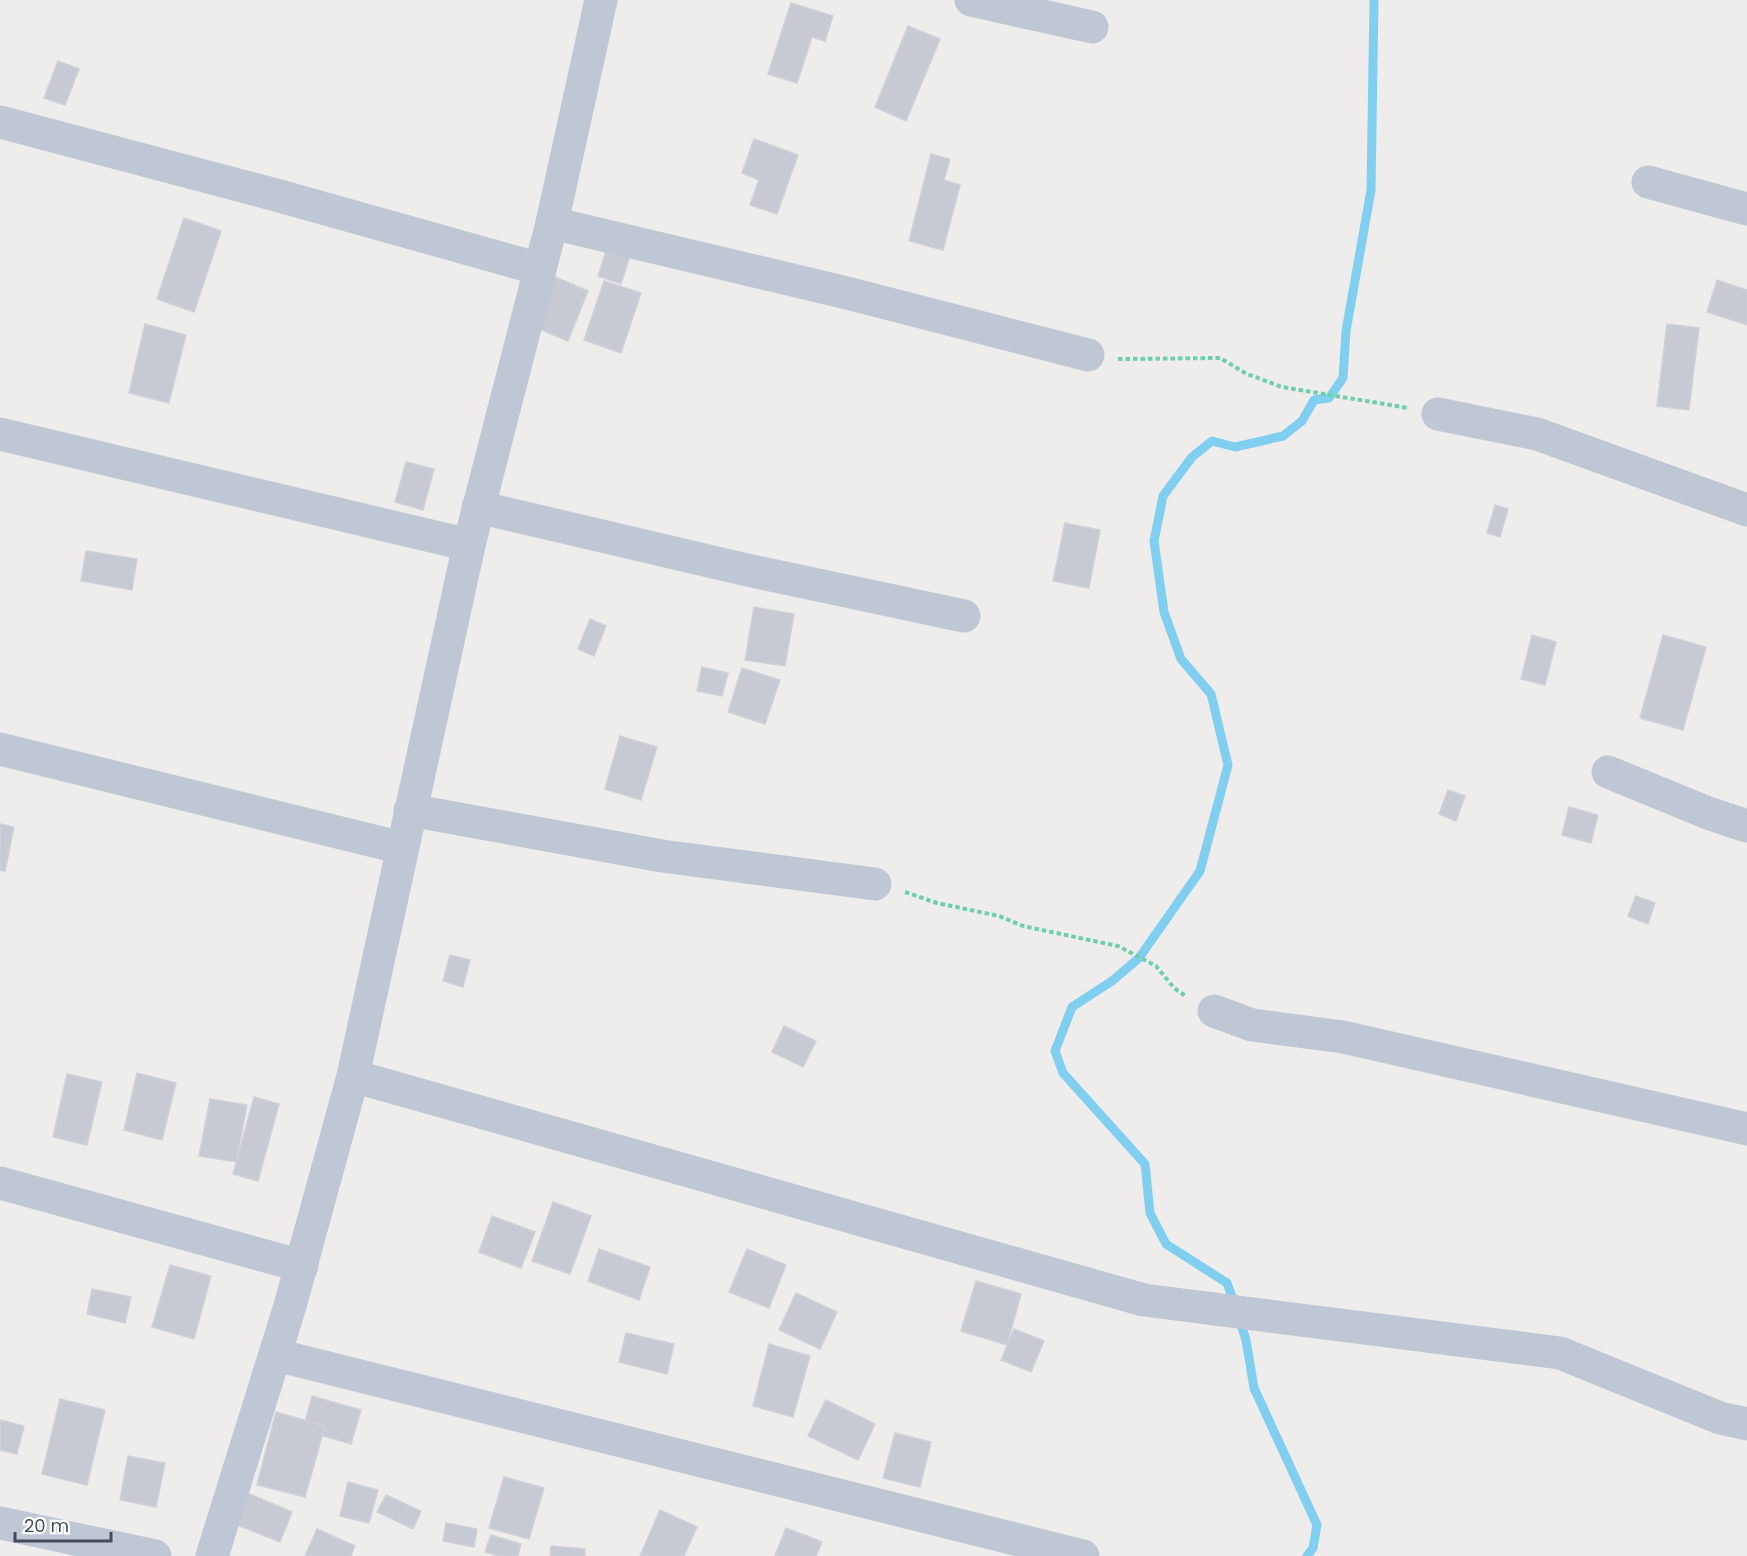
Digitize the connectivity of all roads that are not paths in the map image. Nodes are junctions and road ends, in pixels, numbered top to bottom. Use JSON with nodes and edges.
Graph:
{"nodes":[{"id":1,"x":601,"y":0,"type":"edge"},
{"id":2,"x":971,"y":0,"type":"edge"},
{"id":3,"x":1092,"y":27,"type":"dead end"},
{"id":4,"x":0,"y":122,"type":"edge"},
{"id":5,"x":1648,"y":182,"type":"dead end"},
{"id":6,"x":1747,"y":209,"type":"edge"},
{"id":7,"x":552,"y":223,"type":"junction"},
{"id":8,"x":540,"y":269,"type":"junction"},
{"id":9,"x":1088,"y":355,"type":"road end"},
{"id":10,"x":1438,"y":414,"type":"road end"},
{"id":11,"x":0,"y":434,"type":"edge"},
{"id":12,"x":478,"y":507,"type":"junction"},
{"id":13,"x":1747,"y":510,"type":"edge"},
{"id":14,"x":469,"y":545,"type":"junction"},
{"id":15,"x":964,"y":616,"type":"dead end"},
{"id":16,"x":0,"y":749,"type":"edge"},
{"id":17,"x":1608,"y":772,"type":"dead end"},
{"id":18,"x":410,"y":810,"type":"junction"},
{"id":19,"x":1747,"y":826,"type":"edge"},
{"id":20,"x":402,"y":848,"type":"junction"},
{"id":21,"x":875,"y":884,"type":"road end"},
{"id":22,"x":1214,"y":1011,"type":"road end"},
{"id":23,"x":353,"y":1076,"type":"junction"},
{"id":24,"x":1747,"y":1130,"type":"edge"},
{"id":25,"x":0,"y":1183,"type":"edge"},
{"id":26,"x":302,"y":1266,"type":"junction"},
{"id":27,"x":276,"y":1355,"type":"junction"},
{"id":28,"x":1747,"y":1424,"type":"edge"},
{"id":29,"x":0,"y":1523,"type":"edge"},
{"id":30,"x":155,"y":1556,"type":"edge"},
{"id":31,"x":212,"y":1556,"type":"edge"},
{"id":32,"x":1083,"y":1556,"type":"edge"}],
"edges":[{"from":1,"to":7,"type":"street"},
{"from":2,"to":3,"type":"street"},
{"from":4,"to":8,"type":"street"},
{"from":5,"to":6,"type":"street"},
{"from":7,"to":8,"type":"street"},
{"from":7,"to":9,"type":"street"},
{"from":8,"to":12,"type":"street"},
{"from":10,"to":13,"type":"street"},
{"from":11,"to":14,"type":"street"},
{"from":12,"to":14,"type":"street"},
{"from":12,"to":15,"type":"street"},
{"from":14,"to":18,"type":"street"},
{"from":16,"to":20,"type":"street"},
{"from":17,"to":19,"type":"street"},
{"from":18,"to":20,"type":"street"},
{"from":18,"to":21,"type":"street"},
{"from":20,"to":23,"type":"street"},
{"from":22,"to":24,"type":"street"},
{"from":23,"to":26,"type":"street"},
{"from":23,"to":28,"type":"street"},
{"from":25,"to":26,"type":"street"},
{"from":26,"to":27,"type":"street"},
{"from":27,"to":31,"type":"street"},
{"from":27,"to":32,"type":"street"},
{"from":29,"to":30,"type":"street"}]}
